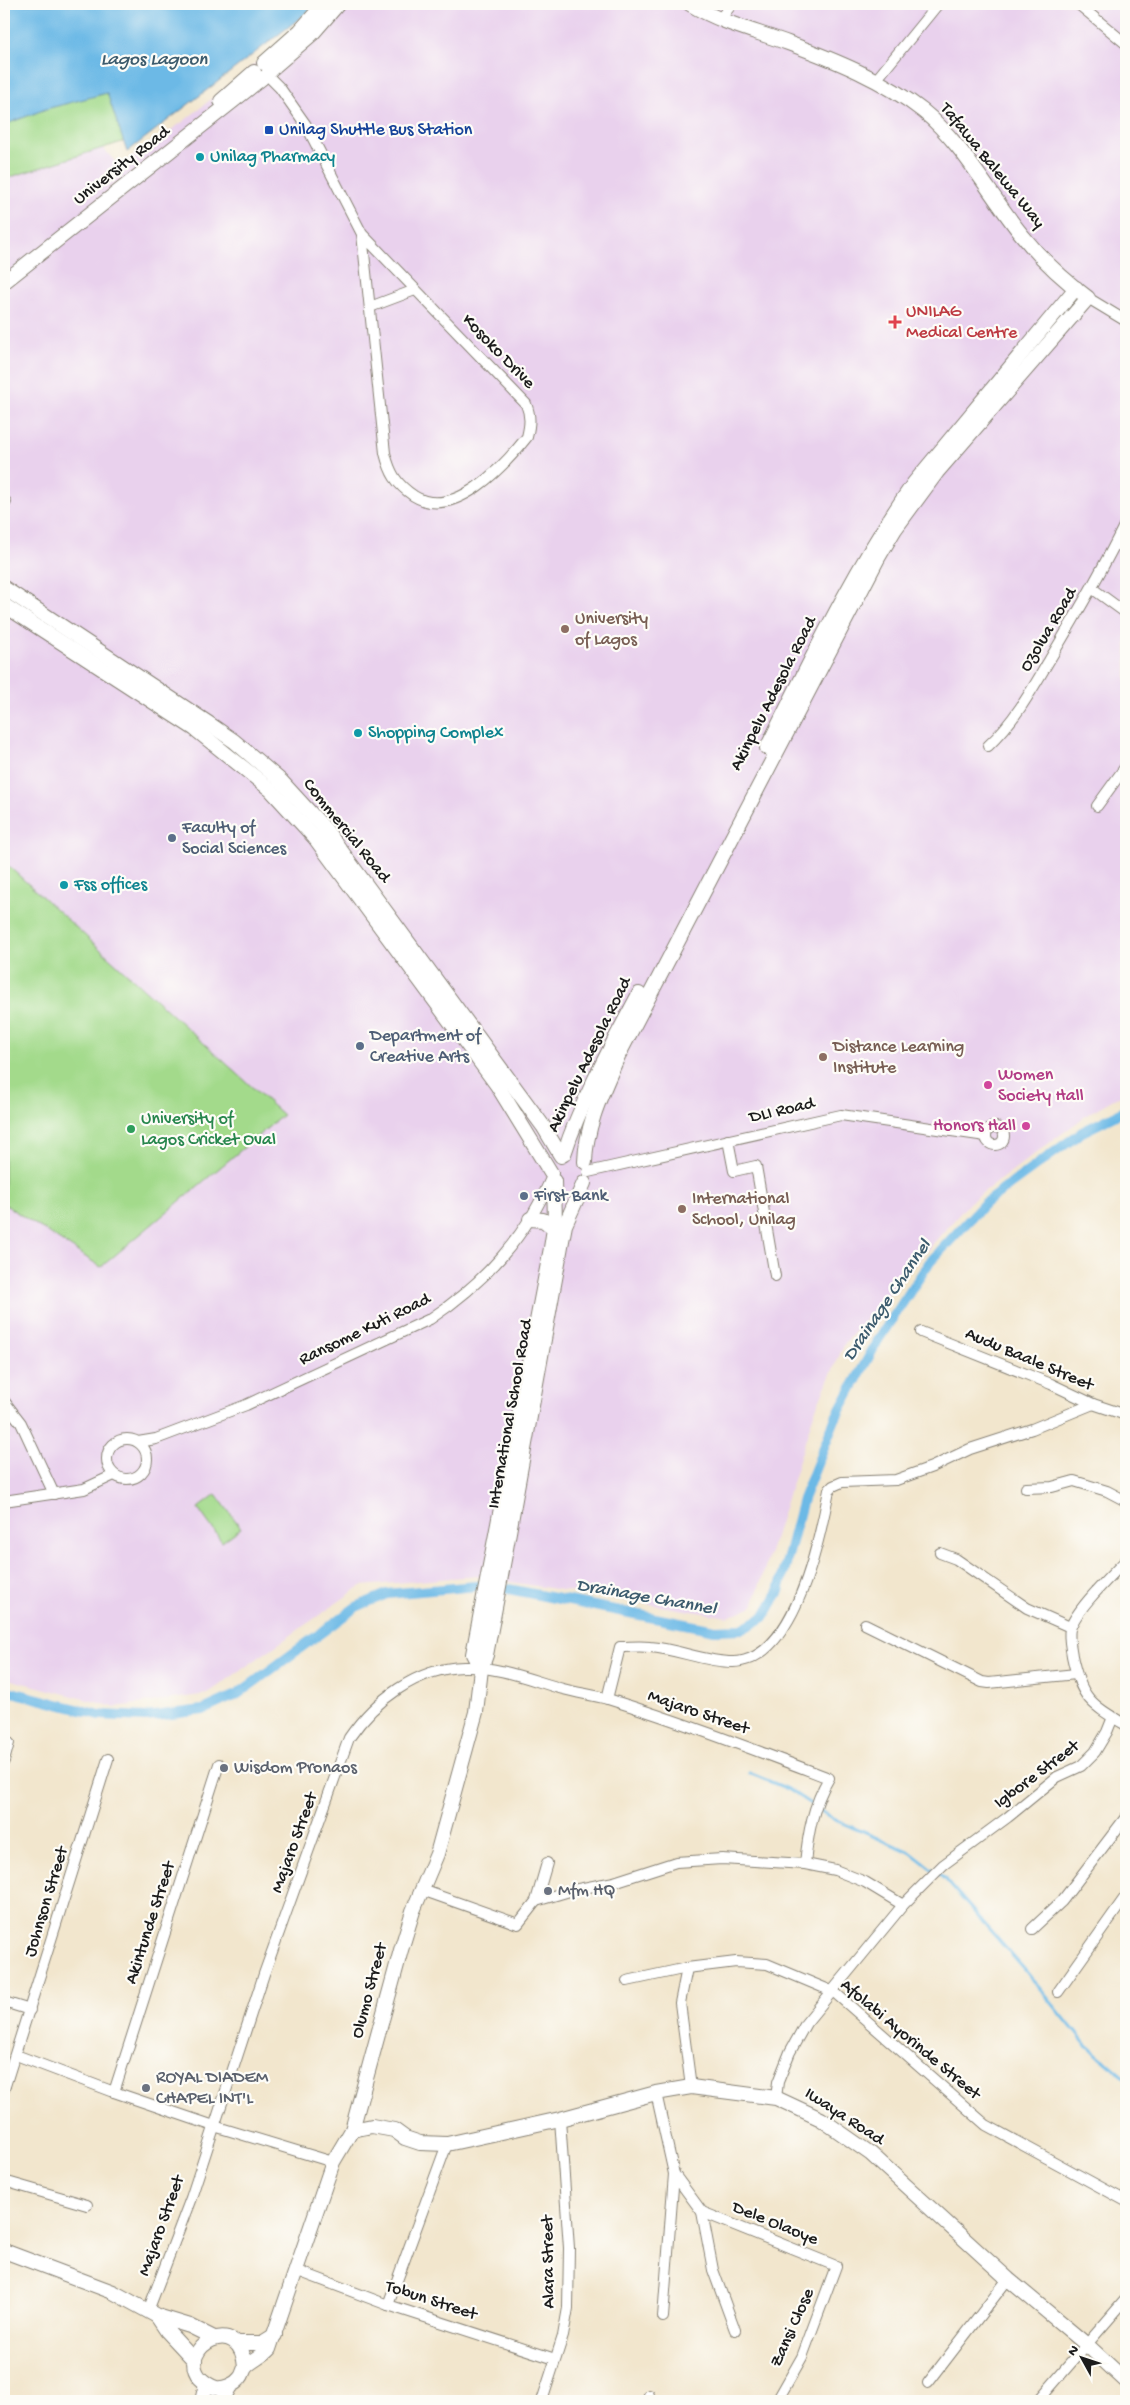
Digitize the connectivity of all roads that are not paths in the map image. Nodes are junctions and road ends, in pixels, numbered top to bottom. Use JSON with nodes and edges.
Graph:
{"nodes":[{"id":1,"x":324,"y":4,"type":"edge"},
{"id":2,"x":338,"y":4,"type":"edge"},
{"id":3,"x":690,"y":4,"type":"edge"},
{"id":4,"x":732,"y":4,"type":"edge"},
{"id":5,"x":938,"y":4,"type":"edge"},
{"id":6,"x":1078,"y":4,"type":"edge"},
{"id":7,"x":719,"y":20,"type":"junction"},
{"id":8,"x":1125,"y":43,"type":"edge"},
{"id":9,"x":263,"y":72,"type":"junction"},
{"id":10,"x":876,"y":80,"type":"junction"},
{"id":11,"x":362,"y":234,"type":"junction"},
{"id":12,"x":4,"y":270,"type":"edge"},
{"id":13,"x":4,"y":282,"type":"edge"},
{"id":14,"x":1076,"y":288,"type":"junction"},
{"id":15,"x":415,"y":290,"type":"junction"},
{"id":16,"x":1088,"y":298,"type":"junction"},
{"id":17,"x":370,"y":307,"type":"junction"},
{"id":18,"x":1126,"y":320,"type":"edge"},
{"id":19,"x":1126,"y":522,"type":"edge"},
{"id":20,"x":4,"y":588,"type":"edge"},
{"id":21,"x":1093,"y":589,"type":"junction"},
{"id":22,"x":4,"y":605,"type":"edge"},
{"id":23,"x":1126,"y":613,"type":"edge"},
{"id":24,"x":988,"y":746,"type":"dead end"},
{"id":25,"x":1126,"y":766,"type":"edge"},
{"id":26,"x":1097,"y":806,"type":"dead end"},
{"id":27,"x":986,"y":1136,"type":"dead end"},
{"id":28,"x":728,"y":1140,"type":"junction"},
{"id":29,"x":563,"y":1155,"type":"junction"},
{"id":30,"x":585,"y":1172,"type":"junction"},
{"id":31,"x":552,"y":1177,"type":"junction"},
{"id":32,"x":530,"y":1219,"type":"junction"},
{"id":33,"x":554,"y":1228,"type":"junction"},
{"id":34,"x":775,"y":1276,"type":"dead end"},
{"id":35,"x":921,"y":1332,"type":"dead end"},
{"id":36,"x":4,"y":1401,"type":"edge"},
{"id":37,"x":1093,"y":1404,"type":"junction"},
{"id":38,"x":1126,"y":1415,"type":"edge"},
{"id":39,"x":138,"y":1442,"type":"junction"},
{"id":40,"x":114,"y":1475,"type":"junction"},
{"id":41,"x":1026,"y":1488,"type":"dead end"},
{"id":42,"x":54,"y":1494,"type":"junction"},
{"id":43,"x":4,"y":1501,"type":"edge"},
{"id":44,"x":1126,"y":1501,"type":"edge"},
{"id":45,"x":940,"y":1554,"type":"dead end"},
{"id":46,"x":1126,"y":1560,"type":"edge"},
{"id":47,"x":495,"y":1576,"type":"junction"},
{"id":48,"x":865,"y":1624,"type":"dead end"},
{"id":49,"x":1070,"y":1627,"type":"junction"},
{"id":50,"x":481,"y":1669,"type":"junction"},
{"id":51,"x":1076,"y":1674,"type":"junction"},
{"id":52,"x":607,"y":1699,"type":"junction"},
{"id":53,"x":1113,"y":1717,"type":"junction"},
{"id":54,"x":1126,"y":1725,"type":"edge"},
{"id":55,"x":9,"y":1743,"type":"dead end"},
{"id":56,"x":108,"y":1758,"type":"dead end"},
{"id":57,"x":4,"y":1761,"type":"edge"},
{"id":58,"x":219,"y":1764,"type":"dead end"},
{"id":59,"x":1126,"y":1817,"type":"edge"},
{"id":60,"x":547,"y":1863,"type":"dead end"},
{"id":61,"x":805,"y":1864,"type":"junction"},
{"id":62,"x":422,"y":1890,"type":"junction"},
{"id":63,"x":1126,"y":1896,"type":"edge"},
{"id":64,"x":536,"y":1901,"type":"junction"},
{"id":65,"x":903,"y":1905,"type":"junction"},
{"id":66,"x":1032,"y":1929,"type":"dead end"},
{"id":67,"x":688,"y":1968,"type":"junction"},
{"id":68,"x":627,"y":1981,"type":"dead end"},
{"id":69,"x":834,"y":1992,"type":"junction"},
{"id":70,"x":1058,"y":1992,"type":"dead end"},
{"id":71,"x":4,"y":2002,"type":"edge"},
{"id":72,"x":30,"y":2010,"type":"junction"},
{"id":73,"x":16,"y":2055,"type":"junction"},
{"id":74,"x":691,"y":2087,"type":"junction"},
{"id":75,"x":4,"y":2089,"type":"edge"},
{"id":76,"x":114,"y":2092,"type":"junction"},
{"id":77,"x":656,"y":2093,"type":"junction"},
{"id":78,"x":776,"y":2098,"type":"junction"},
{"id":79,"x":560,"y":2119,"type":"junction"},
{"id":80,"x":214,"y":2126,"type":"junction"},
{"id":81,"x":352,"y":2130,"type":"junction"},
{"id":82,"x":447,"y":2144,"type":"junction"},
{"id":83,"x":333,"y":2162,"type":"junction"},
{"id":84,"x":674,"y":2174,"type":"junction"},
{"id":85,"x":4,"y":2181,"type":"edge"},
{"id":86,"x":1126,"y":2201,"type":"edge"},
{"id":87,"x":87,"y":2206,"type":"dead end"},
{"id":88,"x":702,"y":2212,"type":"junction"},
{"id":89,"x":4,"y":2251,"type":"edge"},
{"id":90,"x":836,"y":2266,"type":"joint"},
{"id":91,"x":298,"y":2271,"type":"junction"},
{"id":92,"x":1008,"y":2279,"type":"junction"},
{"id":93,"x":1126,"y":2300,"type":"edge"},
{"id":94,"x":388,"y":2305,"type":"junction"},
{"id":95,"x":152,"y":2314,"type":"junction"},
{"id":96,"x":663,"y":2317,"type":"dead end"},
{"id":97,"x":736,"y":2330,"type":"dead end"},
{"id":98,"x":275,"y":2335,"type":"junction"},
{"id":99,"x":214,"y":2338,"type":"junction"},
{"id":100,"x":238,"y":2344,"type":"junction"},
{"id":101,"x":1087,"y":2345,"type":"junction"},
{"id":102,"x":555,"y":2359,"type":"junction"},
{"id":103,"x":195,"y":2361,"type":"junction"},
{"id":104,"x":245,"y":2367,"type":"junction"},
{"id":105,"x":1126,"y":2381,"type":"edge"},
{"id":106,"x":928,"y":2382,"type":"dead end"},
{"id":107,"x":206,"y":2384,"type":"junction"},
{"id":108,"x":230,"y":2386,"type":"junction"},
{"id":109,"x":202,"y":2401,"type":"edge"},
{"id":110,"x":222,"y":2401,"type":"edge"},
{"id":111,"x":542,"y":2401,"type":"edge"},
{"id":112,"x":777,"y":2401,"type":"edge"},
{"id":113,"x":1038,"y":2401,"type":"edge"}],
"edges":[{"from":1,"to":9,"type":"street","name":"University Road"},
{"from":2,"to":9,"type":"street","name":"University Road"},
{"from":3,"to":7,"type":"street","name":"Tafawa Balewa Way"},
{"from":4,"to":7,"type":"street"},
{"from":5,"to":10,"type":"street"},
{"from":6,"to":8,"type":"street"},
{"from":7,"to":10,"type":"street","name":"Tafawa Balewa Way"},
{"from":9,"to":11,"type":"street","name":"Kosoko Drive"},
{"from":9,"to":12,"type":"street","name":"University Road"},
{"from":9,"to":13,"type":"street","name":"University Road"},
{"from":10,"to":14,"type":"street","name":"Tafawa Balewa Way"},
{"from":11,"to":15,"type":"street","name":"Kosoko Drive"},
{"from":11,"to":17,"type":"street","name":"Kosoko Drive"},
{"from":14,"to":16,"type":"street","name":"Tafawa Balewa Way"},
{"from":14,"to":29,"type":"street","name":"Akinpelu Adesola Road"},
{"from":15,"to":17,"type":"street"},
{"from":15,"to":17,"type":"street","name":"Kosoko Drive"},
{"from":16,"to":18,"type":"street"},
{"from":16,"to":30,"type":"street","name":"Akinpelu Adesola Road"},
{"from":19,"to":21,"type":"street","name":"Ozolua Road"},
{"from":20,"to":29,"type":"street","name":"Commercial Road"},
{"from":21,"to":23,"type":"street"},
{"from":21,"to":24,"type":"street","name":"Ozolua Road"},
{"from":22,"to":31,"type":"street","name":"Commercial Road"},
{"from":25,"to":26,"type":"street"},
{"from":27,"to":28,"type":"street","name":"DLI Road"},
{"from":28,"to":30,"type":"street","name":"DLI Road"},
{"from":28,"to":34,"type":"street"},
{"from":29,"to":30,"type":"street"},
{"from":29,"to":31,"type":"street","name":"Akinpelu Adesola Road"},
{"from":30,"to":31,"type":"street"},
{"from":30,"to":47,"type":"street","name":"International School Road"},
{"from":31,"to":32,"type":"street","name":"Ransome Kuti Road"},
{"from":31,"to":33,"type":"street","name":"International School Road"},
{"from":32,"to":33,"type":"street"},
{"from":32,"to":39,"type":"street","name":"Ransome Kuti Road"},
{"from":33,"to":47,"type":"street","name":"International School Road"},
{"from":35,"to":37,"type":"street","name":"Audu Baale Street"},
{"from":36,"to":42,"type":"street"},
{"from":37,"to":38,"type":"street","name":"Audu Baale Street"},
{"from":37,"to":52,"type":"street"},
{"from":39,"to":40,"type":"street"},
{"from":39,"to":40,"type":"street"},
{"from":40,"to":42,"type":"street"},
{"from":41,"to":44,"type":"street"},
{"from":42,"to":43,"type":"street"},
{"from":45,"to":49,"type":"street"},
{"from":46,"to":49,"type":"street"},
{"from":47,"to":50,"type":"street","name":"International School Road"},
{"from":48,"to":51,"type":"street"},
{"from":49,"to":51,"type":"street"},
{"from":50,"to":52,"type":"street","name":"Majaro Street"},
{"from":50,"to":62,"type":"street","name":"Olumo Street"},
{"from":50,"to":80,"type":"street","name":"Majaro Street"},
{"from":51,"to":53,"type":"street"},
{"from":52,"to":61,"type":"street","name":"Majaro Street"},
{"from":53,"to":54,"type":"street"},
{"from":53,"to":65,"type":"street","name":"Igbore Street"},
{"from":55,"to":57,"type":"street"},
{"from":56,"to":72,"type":"street","name":"Johnson Street"},
{"from":58,"to":76,"type":"street","name":"Akintunde Street"},
{"from":59,"to":66,"type":"street"},
{"from":60,"to":64,"type":"street"},
{"from":61,"to":64,"type":"street"},
{"from":61,"to":65,"type":"street"},
{"from":62,"to":64,"type":"street"},
{"from":62,"to":81,"type":"street","name":"Olumo Street"},
{"from":63,"to":70,"type":"street"},
{"from":65,"to":69,"type":"street","name":"Igbore Street"},
{"from":67,"to":68,"type":"street","name":"Afolabi Ayorinde Street"},
{"from":67,"to":69,"type":"street","name":"Afolabi Ayorinde Street"},
{"from":67,"to":74,"type":"street"},
{"from":69,"to":78,"type":"street","name":"Igbore Street"},
{"from":69,"to":86,"type":"street","name":"Afolabi Ayorinde Street"},
{"from":71,"to":72,"type":"street"},
{"from":72,"to":73,"type":"street","name":"Johnson Street"},
{"from":73,"to":75,"type":"street","name":"Johnson Street"},
{"from":73,"to":76,"type":"street"},
{"from":74,"to":77,"type":"street","name":"Iwaya Road"},
{"from":74,"to":78,"type":"street","name":"Iwaya Road"},
{"from":76,"to":80,"type":"street"},
{"from":77,"to":79,"type":"street","name":"Iwaya Road"},
{"from":77,"to":84,"type":"street"},
{"from":78,"to":92,"type":"street","name":"Iwaya Road"},
{"from":79,"to":82,"type":"street","name":"Iwaya Road"},
{"from":79,"to":102,"type":"street","name":"Alara Street"},
{"from":80,"to":83,"type":"street"},
{"from":80,"to":95,"type":"street","name":"Majaro Street"},
{"from":81,"to":82,"type":"street","name":"Iwaya Road"},
{"from":81,"to":83,"type":"street","name":"Olumo Street"},
{"from":82,"to":94,"type":"street"},
{"from":83,"to":91,"type":"street","name":"Olumo Street"},
{"from":84,"to":88,"type":"street"},
{"from":84,"to":96,"type":"street"},
{"from":85,"to":87,"type":"street"},
{"from":88,"to":90,"type":"street","name":"Dele Olaoye"},
{"from":88,"to":97,"type":"street"},
{"from":89,"to":95,"type":"street"},
{"from":90,"to":112,"type":"street","name":"Zansi Close"},
{"from":91,"to":94,"type":"street","name":"Tobun Street"},
{"from":91,"to":98,"type":"street","name":"Olumo Street"},
{"from":92,"to":101,"type":"street","name":"Iwaya Road"},
{"from":92,"to":106,"type":"street"},
{"from":93,"to":101,"type":"street"},
{"from":94,"to":102,"type":"street","name":"Tobun Street"},
{"from":95,"to":99,"type":"street"},
{"from":95,"to":103,"type":"street"},
{"from":98,"to":100,"type":"street"},
{"from":98,"to":104,"type":"street","name":"Olumo Street"},
{"from":99,"to":100,"type":"street"},
{"from":99,"to":103,"type":"street"},
{"from":100,"to":104,"type":"street"},
{"from":101,"to":105,"type":"street","name":"Iwaya Road"},
{"from":101,"to":113,"type":"street"},
{"from":102,"to":111,"type":"street","name":"Alara Street"},
{"from":103,"to":107,"type":"street"},
{"from":104,"to":108,"type":"street"},
{"from":107,"to":108,"type":"street"},
{"from":107,"to":109,"type":"street"},
{"from":108,"to":110,"type":"street"}]}
